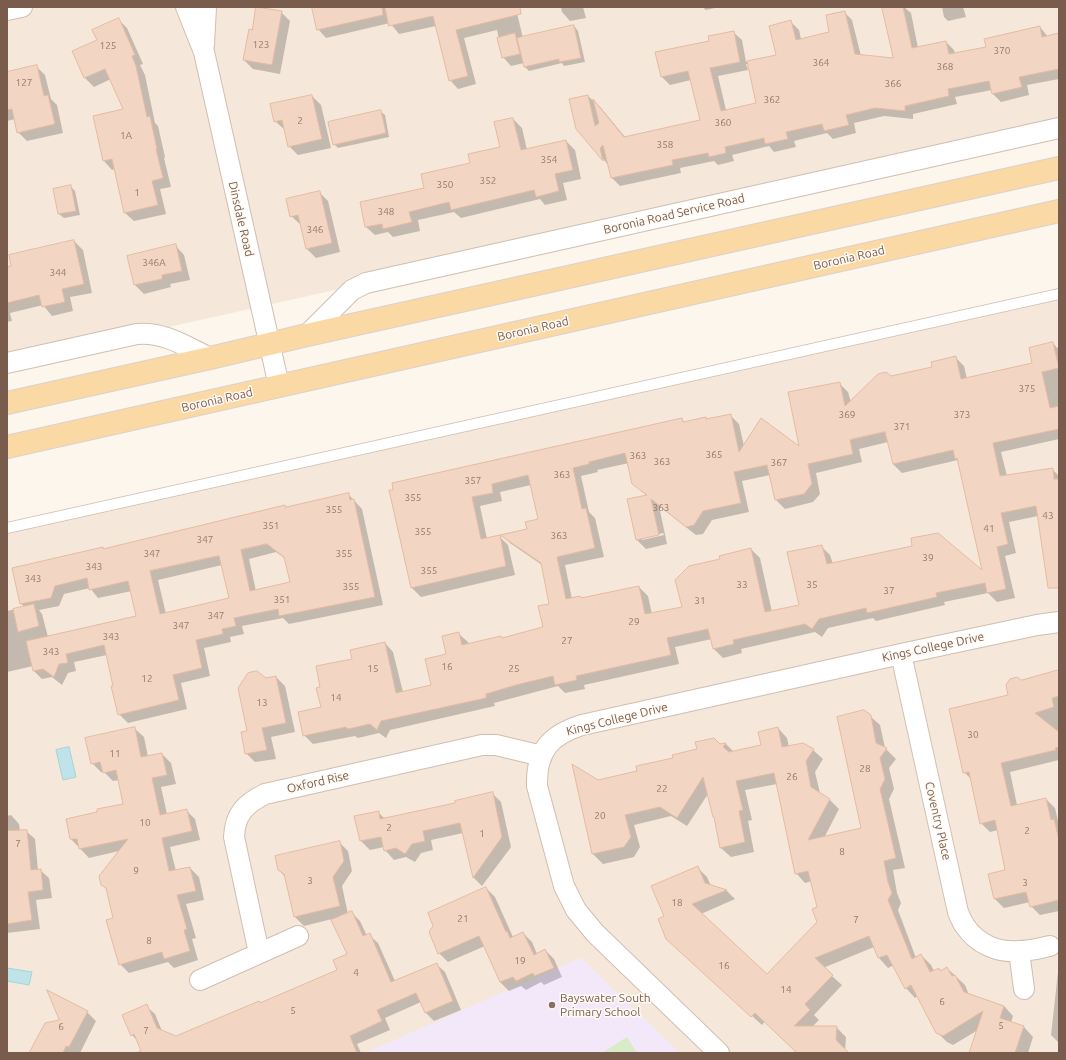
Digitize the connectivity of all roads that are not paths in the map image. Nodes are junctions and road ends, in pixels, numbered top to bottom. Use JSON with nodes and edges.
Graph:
{"nodes":[{"id":1,"x":22,"y":7,"type":"edge"},
{"id":2,"x":186,"y":7,"type":"edge"},
{"id":3,"x":206,"y":7,"type":"edge"},
{"id":4,"x":7,"y":10,"type":"edge"},
{"id":5,"x":204,"y":52,"type":"junction"},
{"id":6,"x":1059,"y":128,"type":"edge"},
{"id":7,"x":1059,"y":168,"type":"edge"},
{"id":8,"x":1059,"y":211,"type":"edge"},
{"id":9,"x":1059,"y":294,"type":"edge"},
{"id":10,"x":307,"y":335,"type":"junction"},
{"id":11,"x":270,"y":344,"type":"junction"},
{"id":12,"x":210,"y":358,"type":"junction"},
{"id":13,"x":7,"y":363,"type":"edge"},
{"id":14,"x":279,"y":386,"type":"junction"},
{"id":15,"x":7,"y":403,"type":"edge"},
{"id":16,"x":7,"y":447,"type":"edge"},
{"id":17,"x":7,"y":528,"type":"edge"},
{"id":18,"x":1059,"y":622,"type":"edge"},
{"id":19,"x":901,"y":654,"type":"junction"},
{"id":20,"x":542,"y":756,"type":"junction"},
{"id":21,"x":298,"y":936,"type":"dead end"},
{"id":22,"x":1050,"y":946,"type":"dead end"},
{"id":23,"x":1019,"y":951,"type":"junction"},
{"id":24,"x":259,"y":953,"type":"junction"},
{"id":25,"x":200,"y":980,"type":"dead end"},
{"id":26,"x":1024,"y":989,"type":"dead end"},
{"id":27,"x":719,"y":1053,"type":"edge"}],
"edges":[{"from":1,"to":4,"type":"street"},
{"from":2,"to":5,"type":"street","name":"Dinsdale Road"},
{"from":3,"to":5,"type":"street","name":"Dinsdale Road"},
{"from":5,"to":11,"type":"street","name":"Dinsdale Road"},
{"from":6,"to":10,"type":"street","name":"Boronia Road Service Road"},
{"from":7,"to":10,"type":"main road"},
{"from":8,"to":14,"type":"main road","name":"Boronia Road"},
{"from":9,"to":17,"type":"lane"},
{"from":10,"to":11,"type":"main road"},
{"from":11,"to":12,"type":"main road"},
{"from":11,"to":14,"type":"street","name":"Dinsdale Road"},
{"from":12,"to":13,"type":"street"},
{"from":12,"to":15,"type":"main road"},
{"from":14,"to":16,"type":"main road","name":"Boronia Road"},
{"from":18,"to":19,"type":"street","name":"Kings College Drive"},
{"from":19,"to":20,"type":"street","name":"Kings College Drive"},
{"from":19,"to":23,"type":"street","name":"Coventry Place"},
{"from":20,"to":24,"type":"street","name":"Oxford Rise"},
{"from":20,"to":27,"type":"street","name":"Kings College Drive"},
{"from":21,"to":24,"type":"street"},
{"from":22,"to":23,"type":"street","name":"Coventry Place"},
{"from":23,"to":26,"type":"street"},
{"from":24,"to":25,"type":"street"}]}
